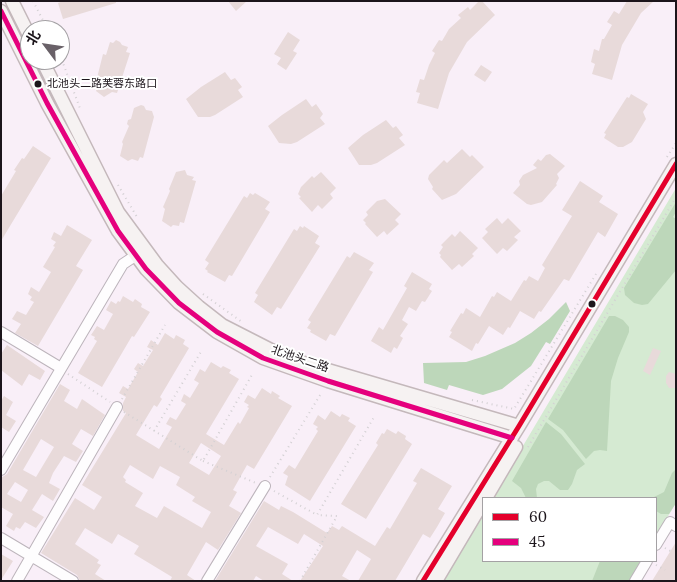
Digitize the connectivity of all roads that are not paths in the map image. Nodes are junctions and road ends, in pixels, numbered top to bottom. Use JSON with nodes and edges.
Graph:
{"nodes":[{"id":1,"x":12,"y":1,"type":"edge"},
{"id":2,"x":1,"y":11,"type":"edge"},
{"id":3,"x":22,"y":20,"type":"edge"},
{"id":4,"x":47,"y":70,"type":"edge"},
{"id":5,"x":676,"y":164,"type":"edge"},
{"id":6,"x":676,"y":181,"type":"edge"},
{"id":7,"x":135,"y":256,"type":"junction"},
{"id":8,"x":1,"y":332,"type":"edge"},
{"id":9,"x":61,"y":368,"type":"junction"},
{"id":10,"x":117,"y":407,"type":"road end"},
{"id":11,"x":519,"y":426,"type":"junction"},
{"id":12,"x":512,"y":438,"type":"junction"},
{"id":13,"x":1,"y":470,"type":"edge"},
{"id":14,"x":265,"y":486,"type":"road end"},
{"id":15,"x":487,"y":497,"type":"edge"},
{"id":16,"x":482,"y":504,"type":"edge"},
{"id":17,"x":676,"y":526,"type":"edge"},
{"id":18,"x":1,"y":538,"type":"edge"},
{"id":19,"x":657,"y":544,"type":"edge"},
{"id":20,"x":32,"y":556,"type":"junction"},
{"id":21,"x":647,"y":562,"type":"edge"},
{"id":22,"x":17,"y":581,"type":"edge"},
{"id":23,"x":72,"y":581,"type":"edge"},
{"id":24,"x":207,"y":581,"type":"edge"},
{"id":25,"x":423,"y":581,"type":"edge"},
{"id":26,"x":436,"y":581,"type":"edge"},
{"id":27,"x":634,"y":581,"type":"edge"}],
"edges":[{"from":1,"to":3,"type":"main road"},
{"from":2,"to":7,"type":"main road","name":"北池头二路"},
{"from":4,"to":11,"type":"main road","name":"北池头二路"},
{"from":5,"to":11,"type":"main road"},
{"from":6,"to":15,"type":"main road"},
{"from":7,"to":9,"type":"street"},
{"from":7,"to":12,"type":"main road","name":"北池头二路"},
{"from":8,"to":9,"type":"street"},
{"from":9,"to":13,"type":"street"},
{"from":10,"to":20,"type":"street"},
{"from":11,"to":12,"type":"main road"},
{"from":12,"to":25,"type":"main road"},
{"from":14,"to":24,"type":"street"},
{"from":16,"to":26,"type":"main road"},
{"from":17,"to":19,"type":"street"},
{"from":18,"to":20,"type":"street"},
{"from":20,"to":22,"type":"street"},
{"from":20,"to":23,"type":"street"},
{"from":21,"to":27,"type":"street"}]}
